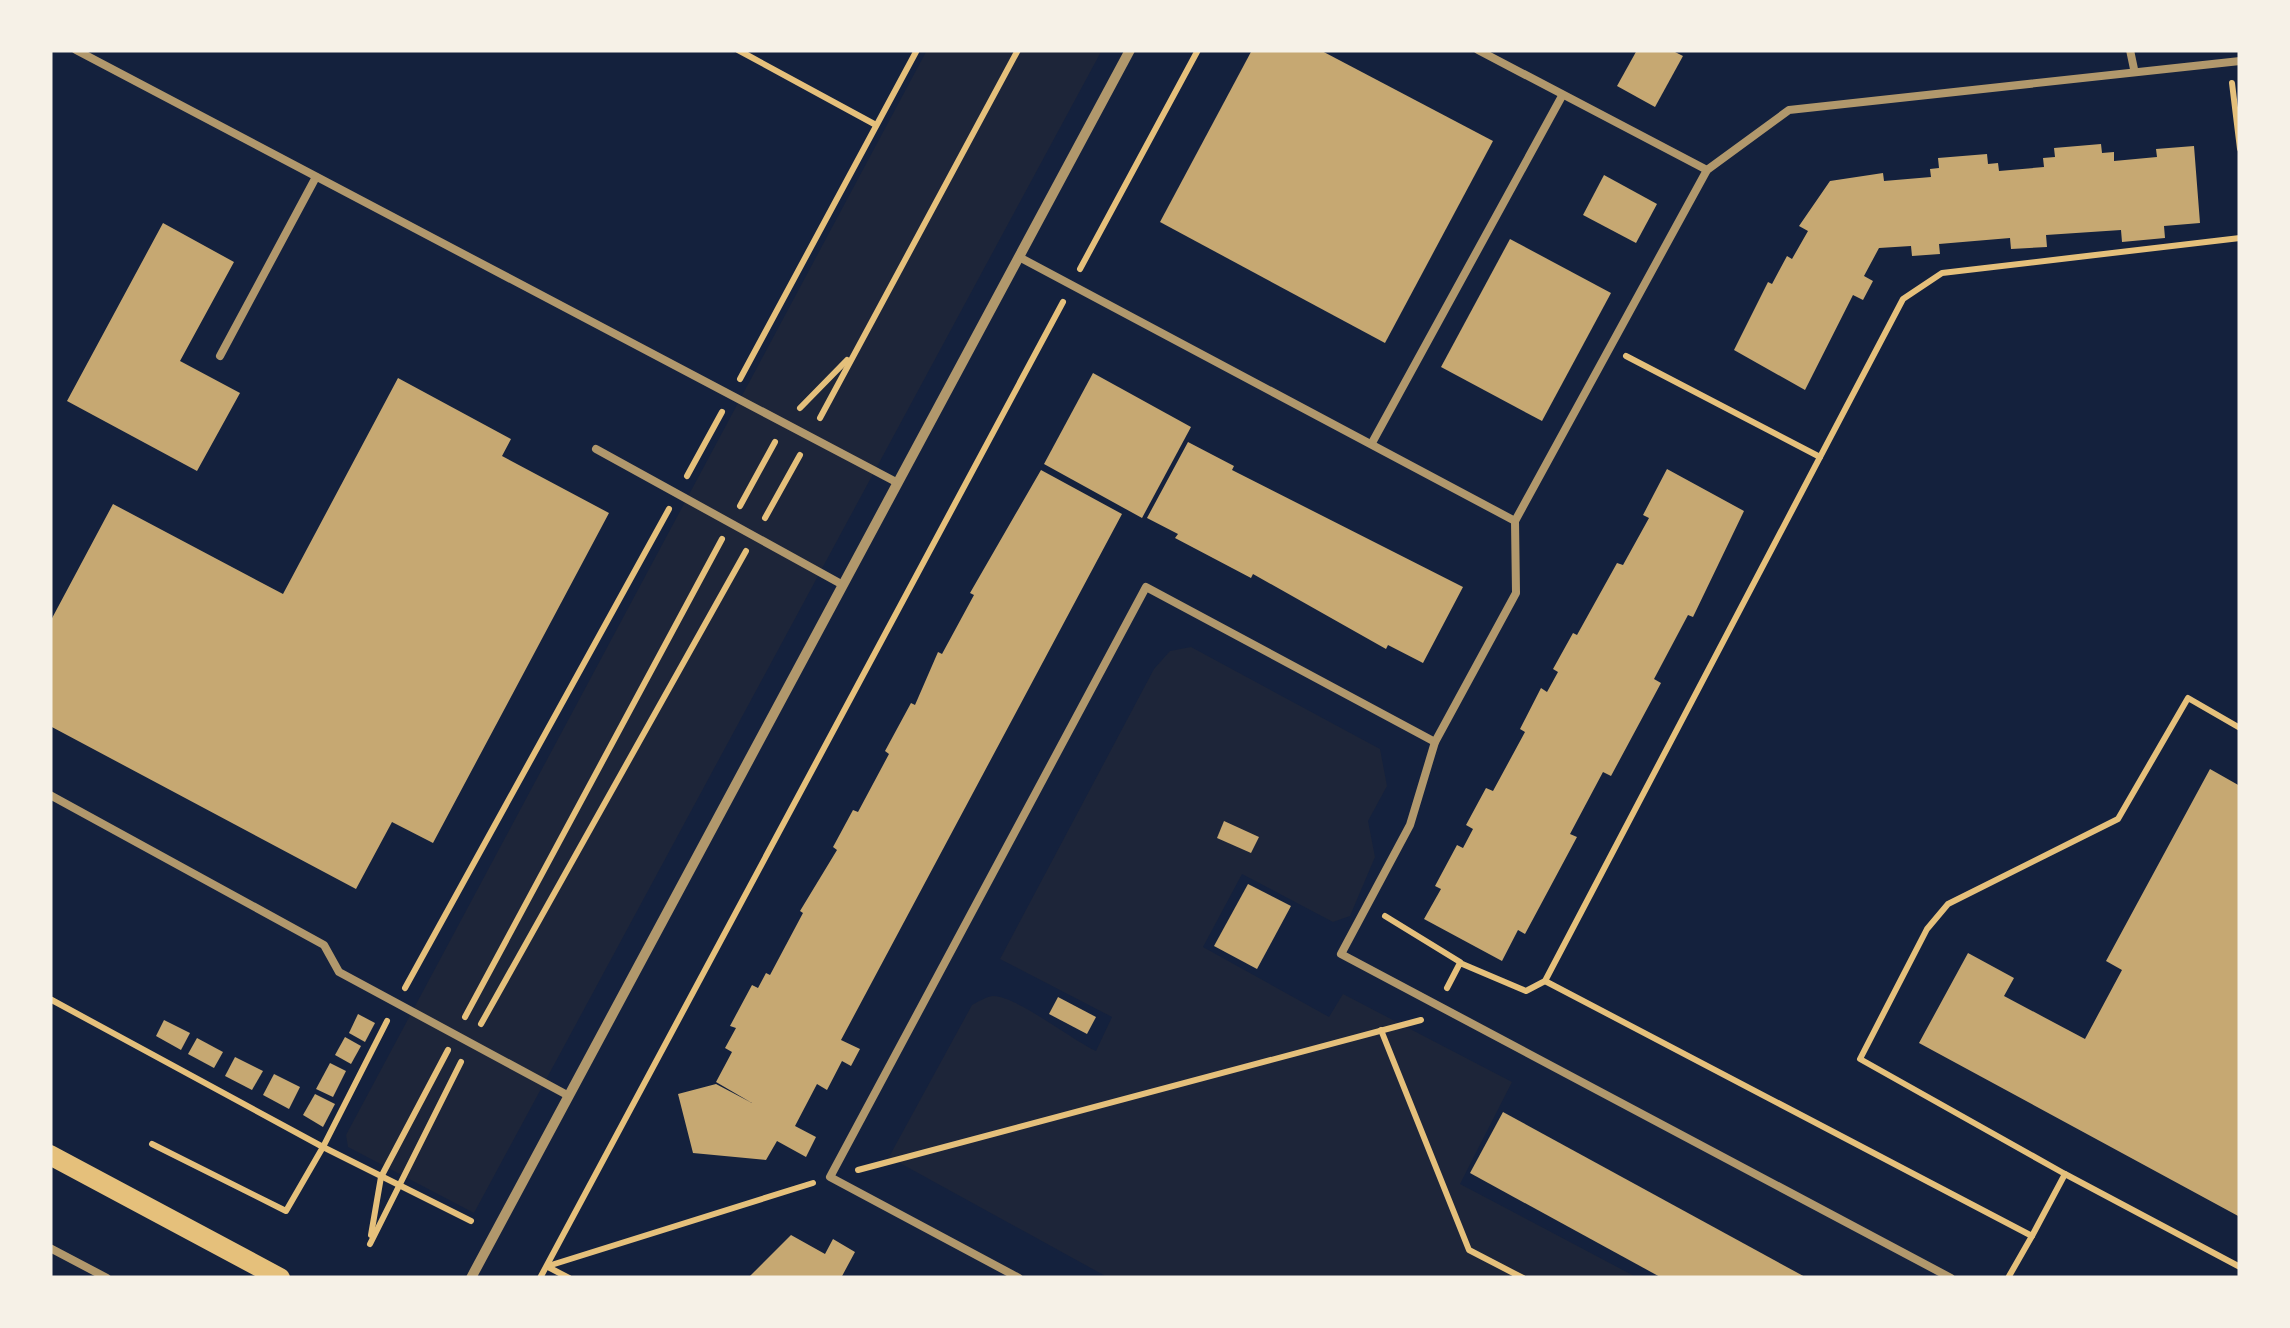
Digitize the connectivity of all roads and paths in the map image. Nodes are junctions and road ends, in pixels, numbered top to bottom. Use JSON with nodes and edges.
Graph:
{"nodes":[{"id":1,"x":76,"y":50,"type":"edge"},
{"id":2,"x":738,"y":50,"type":"edge"},
{"id":3,"x":916,"y":50,"type":"edge"},
{"id":4,"x":1018,"y":50,"type":"edge"},
{"id":5,"x":1130,"y":50,"type":"edge"},
{"id":6,"x":1198,"y":50,"type":"edge"},
{"id":7,"x":1478,"y":50,"type":"edge"},
{"id":8,"x":2130,"y":50,"type":"edge"},
{"id":9,"x":2240,"y":61,"type":"edge"},
{"id":10,"x":2229,"y":62,"type":"junction"},
{"id":11,"x":2134,"y":70,"type":"junction"},
{"id":12,"x":1562,"y":96,"type":"junction"},
{"id":13,"x":876,"y":125,"type":"junction"},
{"id":14,"x":2240,"y":149,"type":"edge"},
{"id":15,"x":1707,"y":170,"type":"junction"},
{"id":16,"x":316,"y":178,"type":"junction"},
{"id":17,"x":2240,"y":238,"type":"edge"},
{"id":18,"x":1019,"y":256,"type":"junction"},
{"id":19,"x":1072,"y":285,"type":"junction"},
{"id":20,"x":1610,"y":348,"type":"junction"},
{"id":21,"x":855,"y":352,"type":"junction"},
{"id":22,"x":220,"y":356,"type":"dead end"},
{"id":23,"x":732,"y":394,"type":"junction"},
{"id":24,"x":785,"y":423,"type":"junction"},
{"id":25,"x":810,"y":436,"type":"junction"},
{"id":26,"x":1373,"y":441,"type":"junction"},
{"id":27,"x":596,"y":449,"type":"dead end"},
{"id":28,"x":1820,"y":457,"type":"junction"},
{"id":29,"x":898,"y":483,"type":"junction"},
{"id":30,"x":677,"y":494,"type":"junction"},
{"id":31,"x":1515,"y":520,"type":"junction"},
{"id":32,"x":730,"y":523,"type":"junction"},
{"id":33,"x":754,"y":537,"type":"junction"},
{"id":34,"x":843,"y":584,"type":"junction"},
{"id":35,"x":2240,"y":728,"type":"edge"},
{"id":36,"x":1436,"y":742,"type":"junction"},
{"id":37,"x":50,"y":795,"type":"edge"},
{"id":38,"x":1367,"y":905,"type":"junction"},
{"id":39,"x":1460,"y":963,"type":"junction"},
{"id":40,"x":1545,"y":981,"type":"junction"},
{"id":41,"x":50,"y":999,"type":"edge"},
{"id":42,"x":396,"y":1004,"type":"junction"},
{"id":43,"x":1438,"y":1005,"type":"junction"},
{"id":44,"x":1450,"y":1012,"type":"junction"},
{"id":45,"x":1381,"y":1030,"type":"junction"},
{"id":46,"x":455,"y":1036,"type":"junction"},
{"id":47,"x":470,"y":1045,"type":"junction"},
{"id":48,"x":568,"y":1096,"type":"junction"},
{"id":49,"x":152,"y":1144,"type":"dead end"},
{"id":50,"x":323,"y":1147,"type":"junction"},
{"id":51,"x":50,"y":1155,"type":"edge"},
{"id":52,"x":2065,"y":1174,"type":"junction"},
{"id":53,"x":382,"y":1178,"type":"junction"},
{"id":54,"x":830,"y":1178,"type":"junction"},
{"id":55,"x":397,"y":1186,"type":"junction"},
{"id":56,"x":471,"y":1221,"type":"dead end"},
{"id":57,"x":2032,"y":1236,"type":"junction"},
{"id":58,"x":50,"y":1248,"type":"edge"},
{"id":59,"x":546,"y":1266,"type":"junction"},
{"id":60,"x":2240,"y":1268,"type":"edge"},
{"id":61,"x":245,"y":1270,"type":"edge"},
{"id":62,"x":107,"y":1278,"type":"edge"},
{"id":63,"x":280,"y":1278,"type":"edge"},
{"id":64,"x":472,"y":1278,"type":"edge"},
{"id":65,"x":540,"y":1278,"type":"edge"},
{"id":66,"x":569,"y":1278,"type":"edge"},
{"id":67,"x":1018,"y":1278,"type":"edge"},
{"id":68,"x":1522,"y":1278,"type":"edge"},
{"id":69,"x":1952,"y":1278,"type":"edge"},
{"id":70,"x":2008,"y":1278,"type":"edge"}],
"edges":[{"from":1,"to":16,"type":"lane"},
{"from":2,"to":13,"type":"path"},
{"from":3,"to":13,"type":"path"},
{"from":4,"to":21,"type":"path"},
{"from":5,"to":18,"type":"street"},
{"from":6,"to":19,"type":"path"},
{"from":7,"to":12,"type":"lane"},
{"from":8,"to":11,"type":"lane"},
{"from":9,"to":10,"type":"lane"},
{"from":10,"to":11,"type":"lane"},
{"from":10,"to":14,"type":"path"},
{"from":11,"to":15,"type":"lane"},
{"from":12,"to":15,"type":"lane"},
{"from":12,"to":26,"type":"lane"},
{"from":13,"to":23,"type":"path"},
{"from":15,"to":20,"type":"lane"},
{"from":16,"to":22,"type":"lane"},
{"from":16,"to":23,"type":"lane"},
{"from":17,"to":28,"type":"path"},
{"from":18,"to":19,"type":"lane"},
{"from":18,"to":29,"type":"street"},
{"from":19,"to":26,"type":"lane"},
{"from":19,"to":59,"type":"path"},
{"from":20,"to":28,"type":"path"},
{"from":20,"to":31,"type":"lane"},
{"from":21,"to":24,"type":"path"},
{"from":21,"to":25,"type":"path"},
{"from":23,"to":24,"type":"lane"},
{"from":23,"to":30,"type":"path"},
{"from":24,"to":25,"type":"lane"},
{"from":24,"to":32,"type":"path"},
{"from":25,"to":29,"type":"lane"},
{"from":25,"to":33,"type":"path"},
{"from":26,"to":31,"type":"lane"},
{"from":27,"to":30,"type":"lane"},
{"from":28,"to":40,"type":"path"},
{"from":29,"to":34,"type":"street"},
{"from":30,"to":32,"type":"lane"},
{"from":30,"to":42,"type":"path"},
{"from":31,"to":36,"type":"lane"},
{"from":32,"to":33,"type":"lane"},
{"from":32,"to":46,"type":"path"},
{"from":33,"to":34,"type":"lane"},
{"from":33,"to":47,"type":"path"},
{"from":34,"to":48,"type":"street"},
{"from":35,"to":52,"type":"path"},
{"from":36,"to":38,"type":"lane"},
{"from":36,"to":54,"type":"lane"},
{"from":37,"to":42,"type":"lane"},
{"from":38,"to":39,"type":"path"},
{"from":38,"to":43,"type":"lane"},
{"from":39,"to":40,"type":"path"},
{"from":39,"to":43,"type":"path"},
{"from":40,"to":57,"type":"path"},
{"from":41,"to":50,"type":"path"},
{"from":42,"to":46,"type":"lane"},
{"from":42,"to":50,"type":"path"},
{"from":43,"to":44,"type":"lane"},
{"from":44,"to":45,"type":"path"},
{"from":44,"to":69,"type":"lane"},
{"from":45,"to":54,"type":"path"},
{"from":45,"to":68,"type":"path"},
{"from":46,"to":47,"type":"lane"},
{"from":46,"to":53,"type":"path"},
{"from":47,"to":48,"type":"lane"},
{"from":47,"to":55,"type":"path"},
{"from":48,"to":64,"type":"street"},
{"from":49,"to":50,"type":"path"},
{"from":50,"to":53,"type":"path"},
{"from":51,"to":61,"type":"main road"},
{"from":52,"to":57,"type":"path"},
{"from":52,"to":60,"type":"path"},
{"from":53,"to":55,"type":"path"},
{"from":53,"to":55,"type":"path"},
{"from":54,"to":59,"type":"path"},
{"from":54,"to":67,"type":"lane"},
{"from":55,"to":56,"type":"path"},
{"from":57,"to":70,"type":"path"},
{"from":58,"to":62,"type":"lane"},
{"from":59,"to":65,"type":"path"},
{"from":59,"to":66,"type":"path"},
{"from":61,"to":63,"type":"main road"}]}
